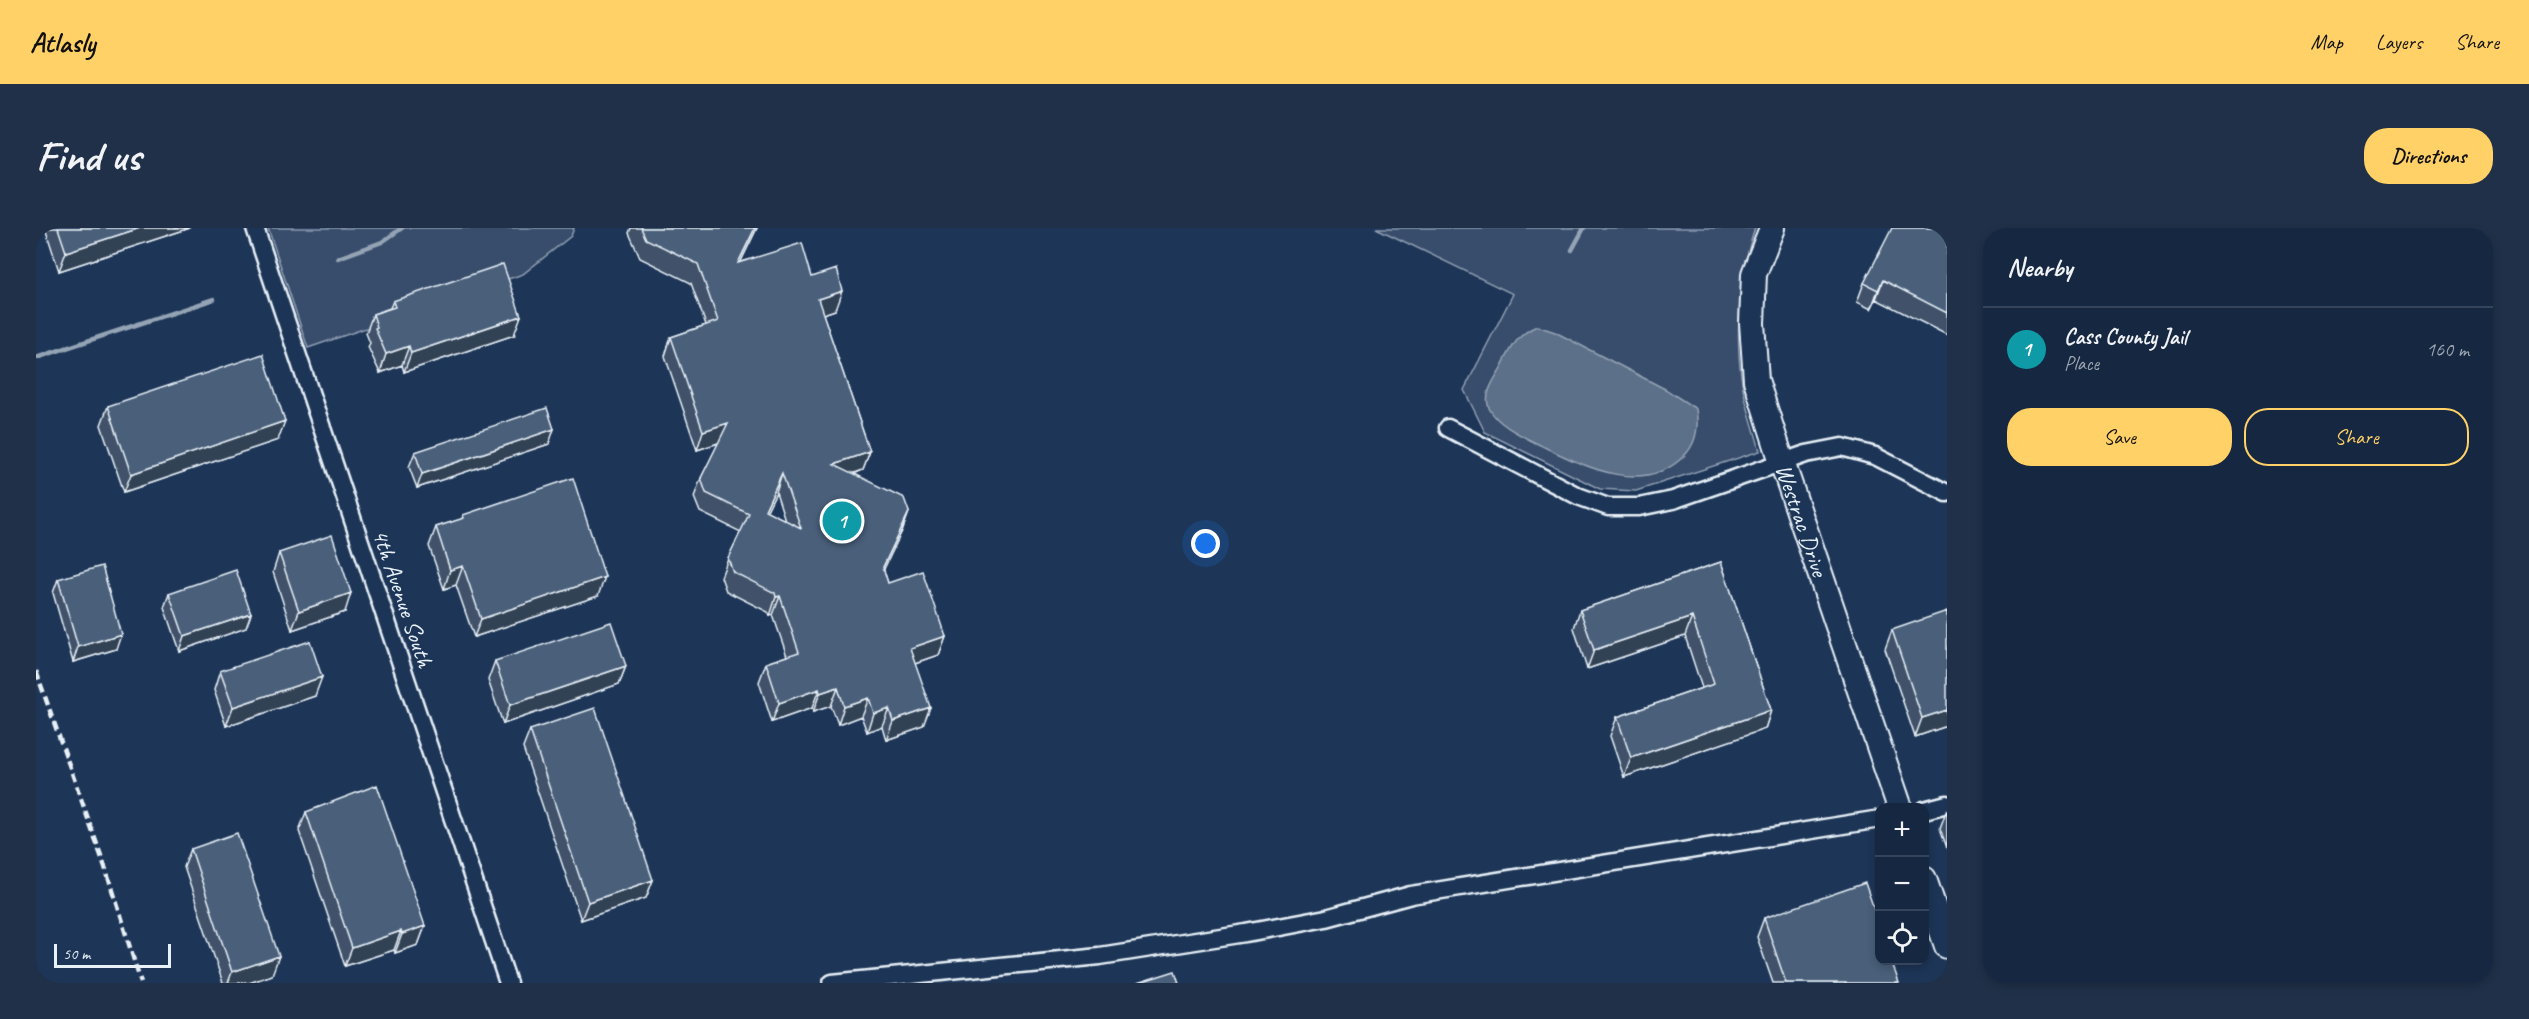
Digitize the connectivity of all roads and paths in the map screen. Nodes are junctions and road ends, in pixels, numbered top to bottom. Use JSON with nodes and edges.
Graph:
{"nodes":[{"id":1,"x":255,"y":228,"type":"edge"},
{"id":2,"x":1772,"y":228,"type":"edge"},
{"id":3,"x":1448,"y":428,"type":"dead end"},
{"id":4,"x":1782,"y":462,"type":"junction"},
{"id":5,"x":1947,"y":493,"type":"edge"},
{"id":6,"x":1899,"y":803,"type":"edge"},
{"id":7,"x":1947,"y":804,"type":"edge"},
{"id":8,"x":1929,"y":809,"type":"edge"},
{"id":9,"x":1875,"y":820,"type":"edge"},
{"id":10,"x":1929,"y":894,"type":"edge"},
{"id":11,"x":1947,"y":946,"type":"edge"},
{"id":12,"x":508,"y":983,"type":"edge"},
{"id":13,"x":832,"y":983,"type":"edge"}],
"edges":[{"from":1,"to":12,"type":"street","name":"4th Avenue South"},
{"from":2,"to":4,"type":"street","name":"Westrac Drive"},
{"from":3,"to":4,"type":"street"},
{"from":4,"to":5,"type":"street"},
{"from":4,"to":6,"type":"street","name":"Westrac Drive"},
{"from":7,"to":8,"type":"street"},
{"from":9,"to":13,"type":"street"},
{"from":10,"to":11,"type":"street"}]}
